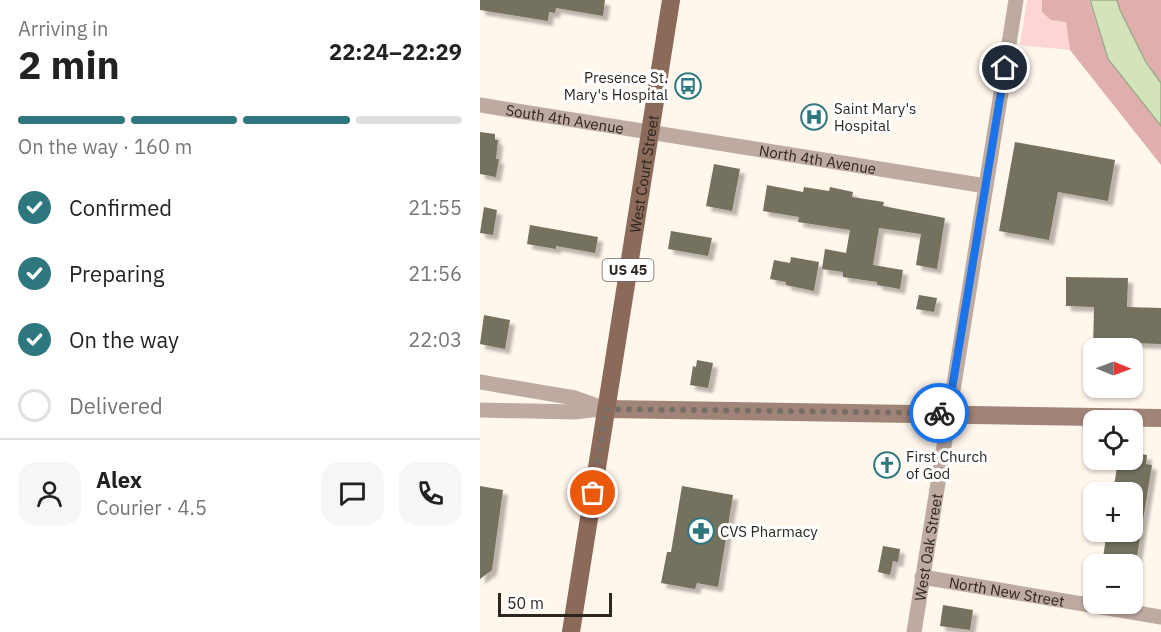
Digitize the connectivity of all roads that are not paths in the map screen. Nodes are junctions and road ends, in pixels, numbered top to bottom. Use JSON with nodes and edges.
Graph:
{"nodes":[{"id":1,"x":671,"y":0,"type":"edge"},
{"id":2,"x":1016,"y":0,"type":"edge"},
{"id":3,"x":480,"y":105,"type":"edge"},
{"id":4,"x":650,"y":132,"type":"junction"},
{"id":5,"x":986,"y":186,"type":"junction"},
{"id":6,"x":480,"y":382,"type":"edge"},
{"id":7,"x":606,"y":409,"type":"junction"},
{"id":8,"x":480,"y":410,"type":"edge"},
{"id":9,"x":948,"y":413,"type":"junction"},
{"id":10,"x":1161,"y":418,"type":"edge"},
{"id":11,"x":922,"y":577,"type":"junction"},
{"id":12,"x":1161,"y":617,"type":"edge"},
{"id":13,"x":571,"y":632,"type":"edge"},
{"id":14,"x":914,"y":632,"type":"edge"}],
"edges":[{"from":1,"to":4,"type":"main road","name":"West Court Street","number":"US 45"},
{"from":2,"to":5,"type":"street","name":"West Oak Street"},
{"from":3,"to":4,"type":"street","name":"South 4th Avenue"},
{"from":4,"to":5,"type":"street","name":"North 4th Avenue"},
{"from":4,"to":7,"type":"main road","name":"West Court Street","number":"US 45"},
{"from":5,"to":9,"type":"street","name":"West Oak Street"},
{"from":6,"to":7,"type":"street"},
{"from":7,"to":8,"type":"street"},
{"from":7,"to":9,"type":"main road"},
{"from":7,"to":13,"type":"main road","name":"West Court Street","number":"US 45"},
{"from":9,"to":10,"type":"main road"},
{"from":9,"to":11,"type":"street","name":"West Oak Street"},
{"from":11,"to":12,"type":"street","name":"North New Street"},
{"from":11,"to":14,"type":"street","name":"West Oak Street"}]}
